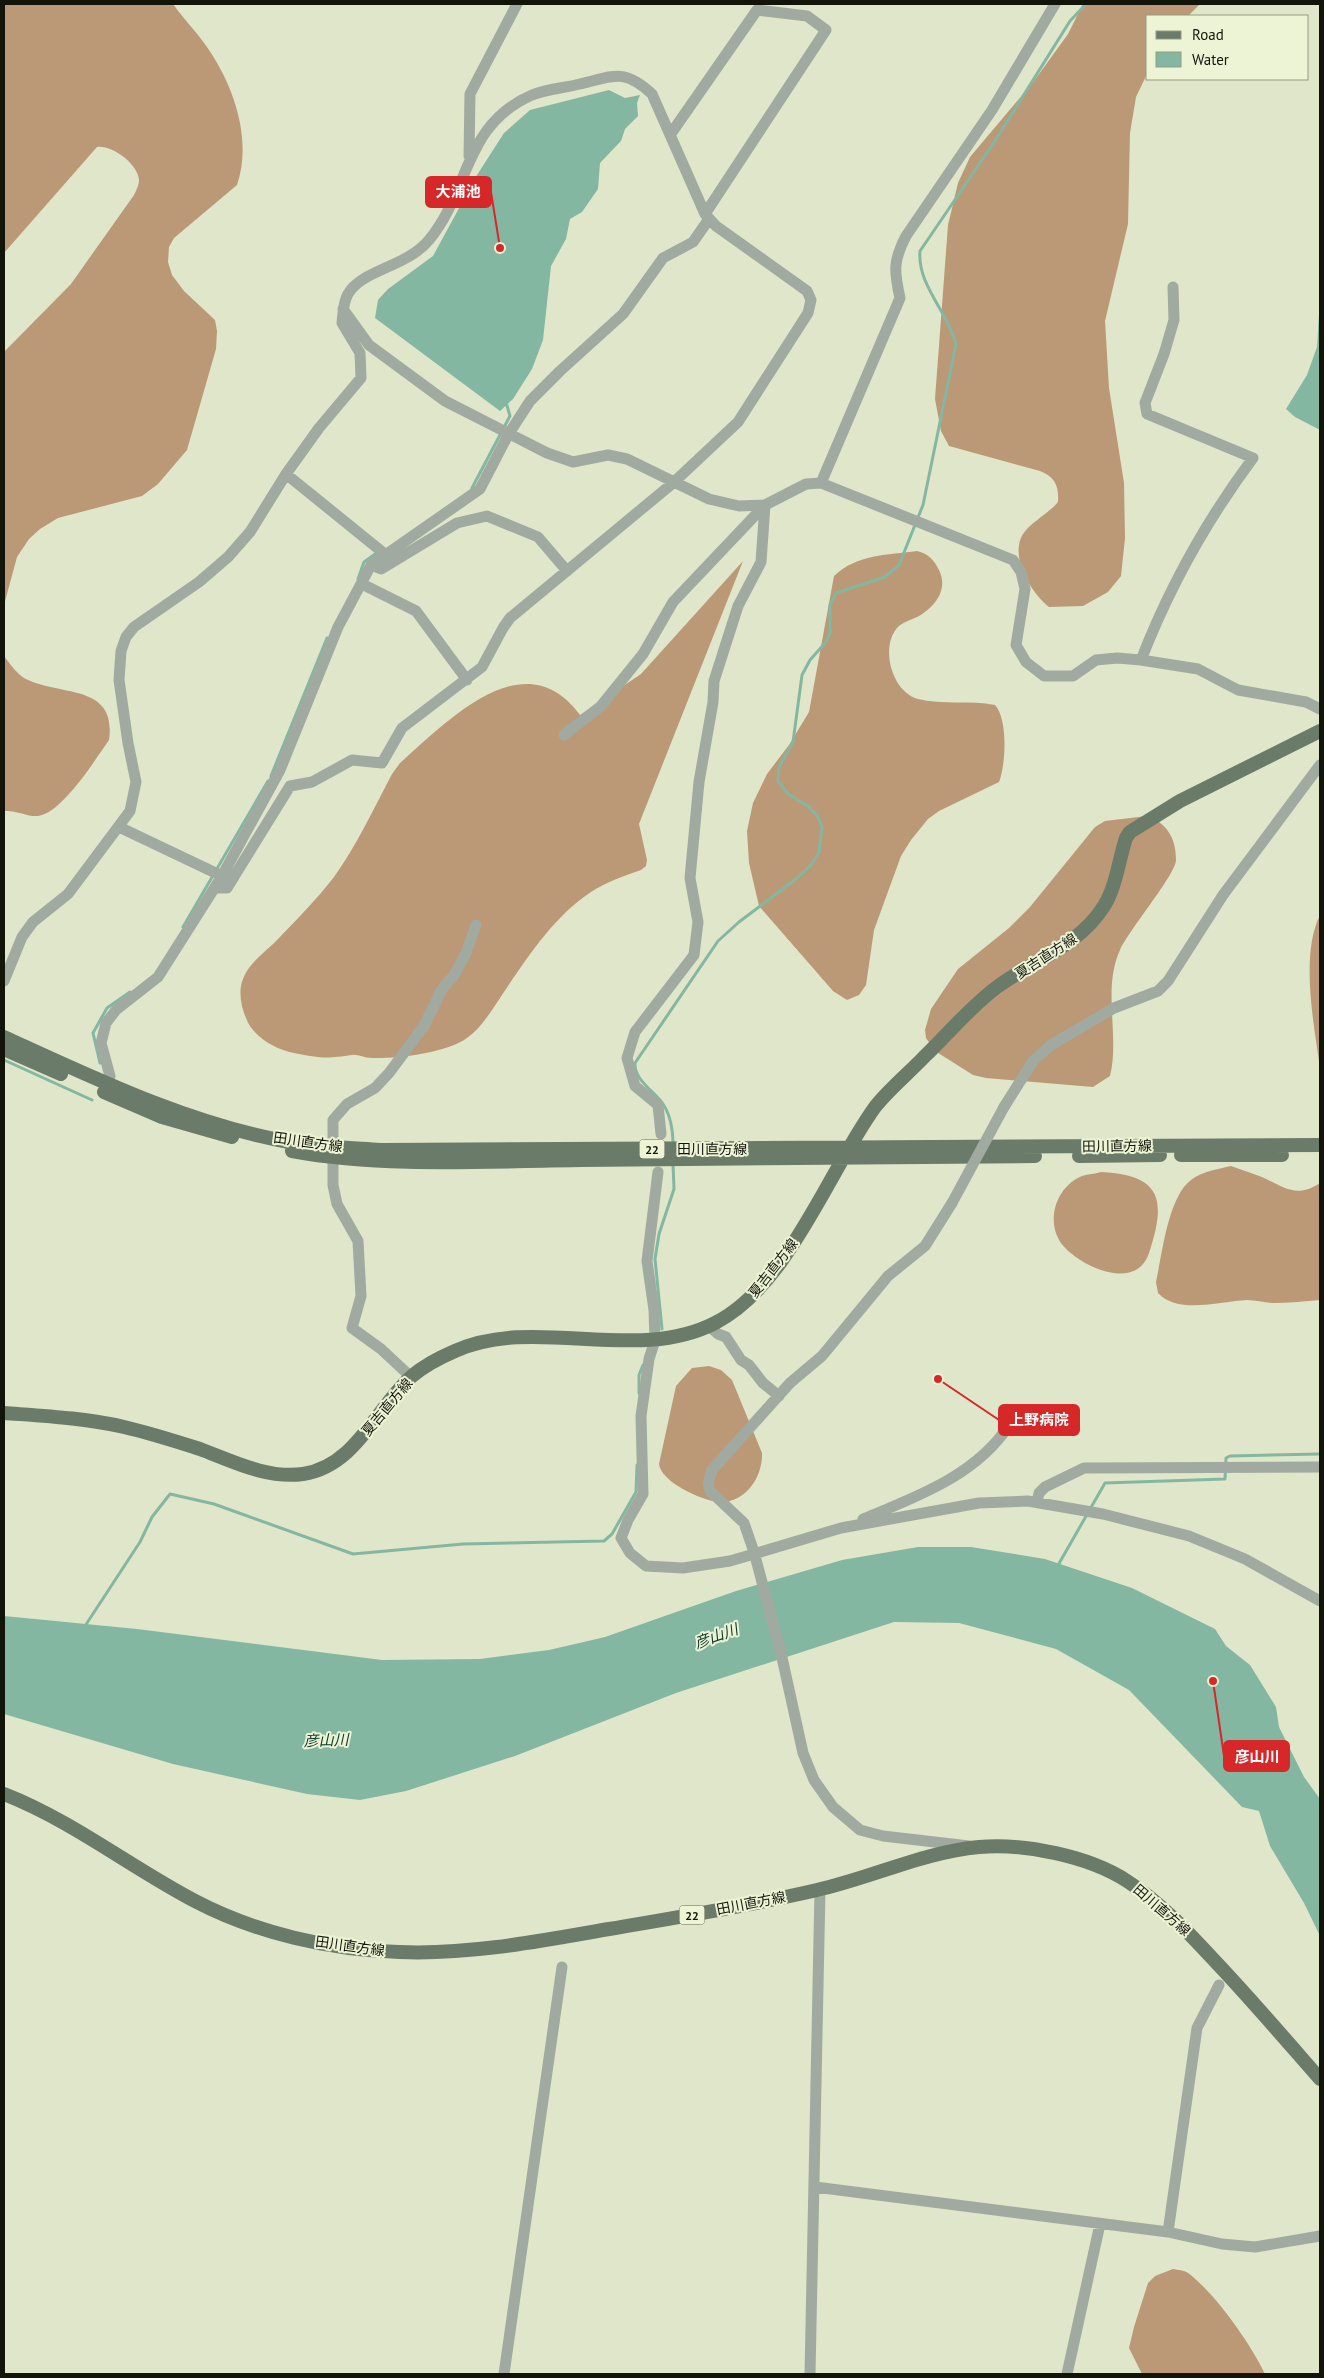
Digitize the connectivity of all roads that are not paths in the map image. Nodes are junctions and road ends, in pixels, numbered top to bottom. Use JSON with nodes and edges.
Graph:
{"nodes":[{"id":1,"x":517,"y":4,"type":"edge"},
{"id":2,"x":1055,"y":4,"type":"edge"},
{"id":3,"x":670,"y":135,"type":"junction"},
{"id":4,"x":468,"y":160,"type":"junction"},
{"id":5,"x":707,"y":216,"type":"junction"},
{"id":6,"x":1173,"y":287,"type":"dead end"},
{"id":7,"x":344,"y":309,"type":"junction"},
{"id":8,"x":508,"y":435,"type":"junction"},
{"id":9,"x":286,"y":474,"type":"junction"},
{"id":10,"x":673,"y":483,"type":"junction"},
{"id":11,"x":821,"y":483,"type":"junction"},
{"id":12,"x":765,"y":505,"type":"junction"},
{"id":13,"x":386,"y":555,"type":"junction"},
{"id":14,"x":371,"y":565,"type":"junction"},
{"id":15,"x":567,"y":571,"type":"junction"},
{"id":16,"x":362,"y":584,"type":"junction"},
{"id":17,"x":1141,"y":660,"type":"junction"},
{"id":18,"x":467,"y":680,"type":"junction"},
{"id":19,"x":1320,"y":709,"type":"edge"},
{"id":20,"x":1320,"y":731,"type":"edge"},
{"id":21,"x":564,"y":735,"type":"dead end"},
{"id":22,"x":1320,"y":764,"type":"edge"},
{"id":23,"x":120,"y":827,"type":"junction"},
{"id":24,"x":217,"y":873,"type":"junction"},
{"id":25,"x":215,"y":888,"type":"junction"},
{"id":26,"x":476,"y":925,"type":"dead end"},
{"id":27,"x":4,"y":981,"type":"edge"},
{"id":28,"x":4,"y":1037,"type":"edge"},
{"id":29,"x":4,"y":1048,"type":"edge"},
{"id":30,"x":108,"y":1084,"type":"junction"},
{"id":31,"x":661,"y":1134,"type":"dead end"},
{"id":32,"x":1320,"y":1145,"type":"edge"},
{"id":33,"x":334,"y":1152,"type":"junction"},
{"id":34,"x":845,"y":1153,"type":"junction"},
{"id":35,"x":1320,"y":1154,"type":"edge"},
{"id":36,"x":658,"y":1172,"type":"dead end"},
{"id":37,"x":708,"y":1326,"type":"junction"},
{"id":38,"x":655,"y":1340,"type":"junction"},
{"id":39,"x":411,"y":1377,"type":"junction"},
{"id":40,"x":779,"y":1396,"type":"junction"},
{"id":41,"x":4,"y":1413,"type":"edge"},
{"id":42,"x":1009,"y":1425,"type":"dead end"},
{"id":43,"x":1320,"y":1467,"type":"edge"},
{"id":44,"x":1038,"y":1502,"type":"junction"},
{"id":45,"x":841,"y":1528,"type":"junction"},
{"id":46,"x":754,"y":1552,"type":"junction"},
{"id":47,"x":1320,"y":1601,"type":"edge"},
{"id":48,"x":4,"y":1794,"type":"edge"},
{"id":49,"x":980,"y":1847,"type":"junction"},
{"id":50,"x":820,"y":1890,"type":"junction"},
{"id":51,"x":562,"y":1968,"type":"dead end"},
{"id":52,"x":1219,"y":1985,"type":"dead end"},
{"id":53,"x":1320,"y":2079,"type":"edge"},
{"id":54,"x":815,"y":2187,"type":"junction"},
{"id":55,"x":1100,"y":2224,"type":"junction"},
{"id":56,"x":1168,"y":2232,"type":"junction"},
{"id":57,"x":1320,"y":2236,"type":"edge"},
{"id":58,"x":504,"y":2374,"type":"edge"},
{"id":59,"x":810,"y":2374,"type":"edge"},
{"id":60,"x":1067,"y":2374,"type":"edge"}],
"edges":[{"from":1,"to":4,"type":"street"},
{"from":2,"to":11,"type":"street"},
{"from":3,"to":4,"type":"street"},
{"from":3,"to":5,"type":"street"},
{"from":3,"to":5,"type":"street"},
{"from":4,"to":7,"type":"street"},
{"from":5,"to":8,"type":"street"},
{"from":5,"to":10,"type":"street"},
{"from":6,"to":17,"type":"street"},
{"from":7,"to":8,"type":"street"},
{"from":7,"to":9,"type":"street"},
{"from":8,"to":10,"type":"street"},
{"from":8,"to":13,"type":"street"},
{"from":9,"to":13,"type":"street"},
{"from":9,"to":23,"type":"street"},
{"from":10,"to":12,"type":"street"},
{"from":10,"to":15,"type":"street"},
{"from":11,"to":12,"type":"street"},
{"from":11,"to":17,"type":"street"},
{"from":12,"to":21,"type":"street"},
{"from":12,"to":31,"type":"street"},
{"from":13,"to":14,"type":"street"},
{"from":14,"to":15,"type":"street"},
{"from":14,"to":16,"type":"street"},
{"from":15,"to":18,"type":"street"},
{"from":16,"to":18,"type":"street"},
{"from":16,"to":24,"type":"street"},
{"from":17,"to":19,"type":"street"},
{"from":18,"to":25,"type":"street"},
{"from":20,"to":34,"type":"main road","name":"夏吉直方線"},
{"from":22,"to":40,"type":"street","bridge":true},
{"from":23,"to":24,"type":"street"},
{"from":23,"to":27,"type":"street"},
{"from":24,"to":25,"type":"street"},
{"from":25,"to":30,"type":"street"},
{"from":26,"to":33,"type":"street"},
{"from":28,"to":30,"type":"main road","name":"田川直方線","number":"22"},
{"from":29,"to":33,"type":"main road","name":"田川直方線","number":"22"},
{"from":30,"to":33,"type":"main road","name":"田川直方線","number":"22"},
{"from":32,"to":34,"type":"main road","name":"田川直方線","number":"22"},
{"from":33,"to":34,"type":"main road","name":"田川直方線","number":"22"},
{"from":33,"to":39,"type":"street"},
{"from":34,"to":35,"type":"main road","name":"田川直方線","number":"22"},
{"from":34,"to":37,"type":"main road","name":"夏吉直方線"},
{"from":36,"to":38,"type":"street"},
{"from":37,"to":38,"type":"main road","name":"夏吉直方線"},
{"from":37,"to":40,"type":"street"},
{"from":38,"to":39,"type":"main road","name":"夏吉直方線"},
{"from":38,"to":46,"type":"street"},
{"from":39,"to":41,"type":"main road","name":"夏吉直方線"},
{"from":40,"to":46,"type":"street"},
{"from":42,"to":45,"type":"street"},
{"from":43,"to":44,"type":"street"},
{"from":44,"to":45,"type":"street"},
{"from":44,"to":47,"type":"street"},
{"from":45,"to":46,"type":"street"},
{"from":46,"to":49,"type":"street"},
{"from":48,"to":50,"type":"main road","name":"田川直方線","number":"22"},
{"from":49,"to":50,"type":"main road","name":"田川直方線","number":"22"},
{"from":49,"to":53,"type":"main road","name":"田川直方線","number":"22"},
{"from":50,"to":54,"type":"street"},
{"from":51,"to":58,"type":"street"},
{"from":52,"to":56,"type":"street"},
{"from":54,"to":55,"type":"street"},
{"from":54,"to":59,"type":"street"},
{"from":55,"to":56,"type":"street"},
{"from":55,"to":60,"type":"street"},
{"from":56,"to":57,"type":"street"}]}
